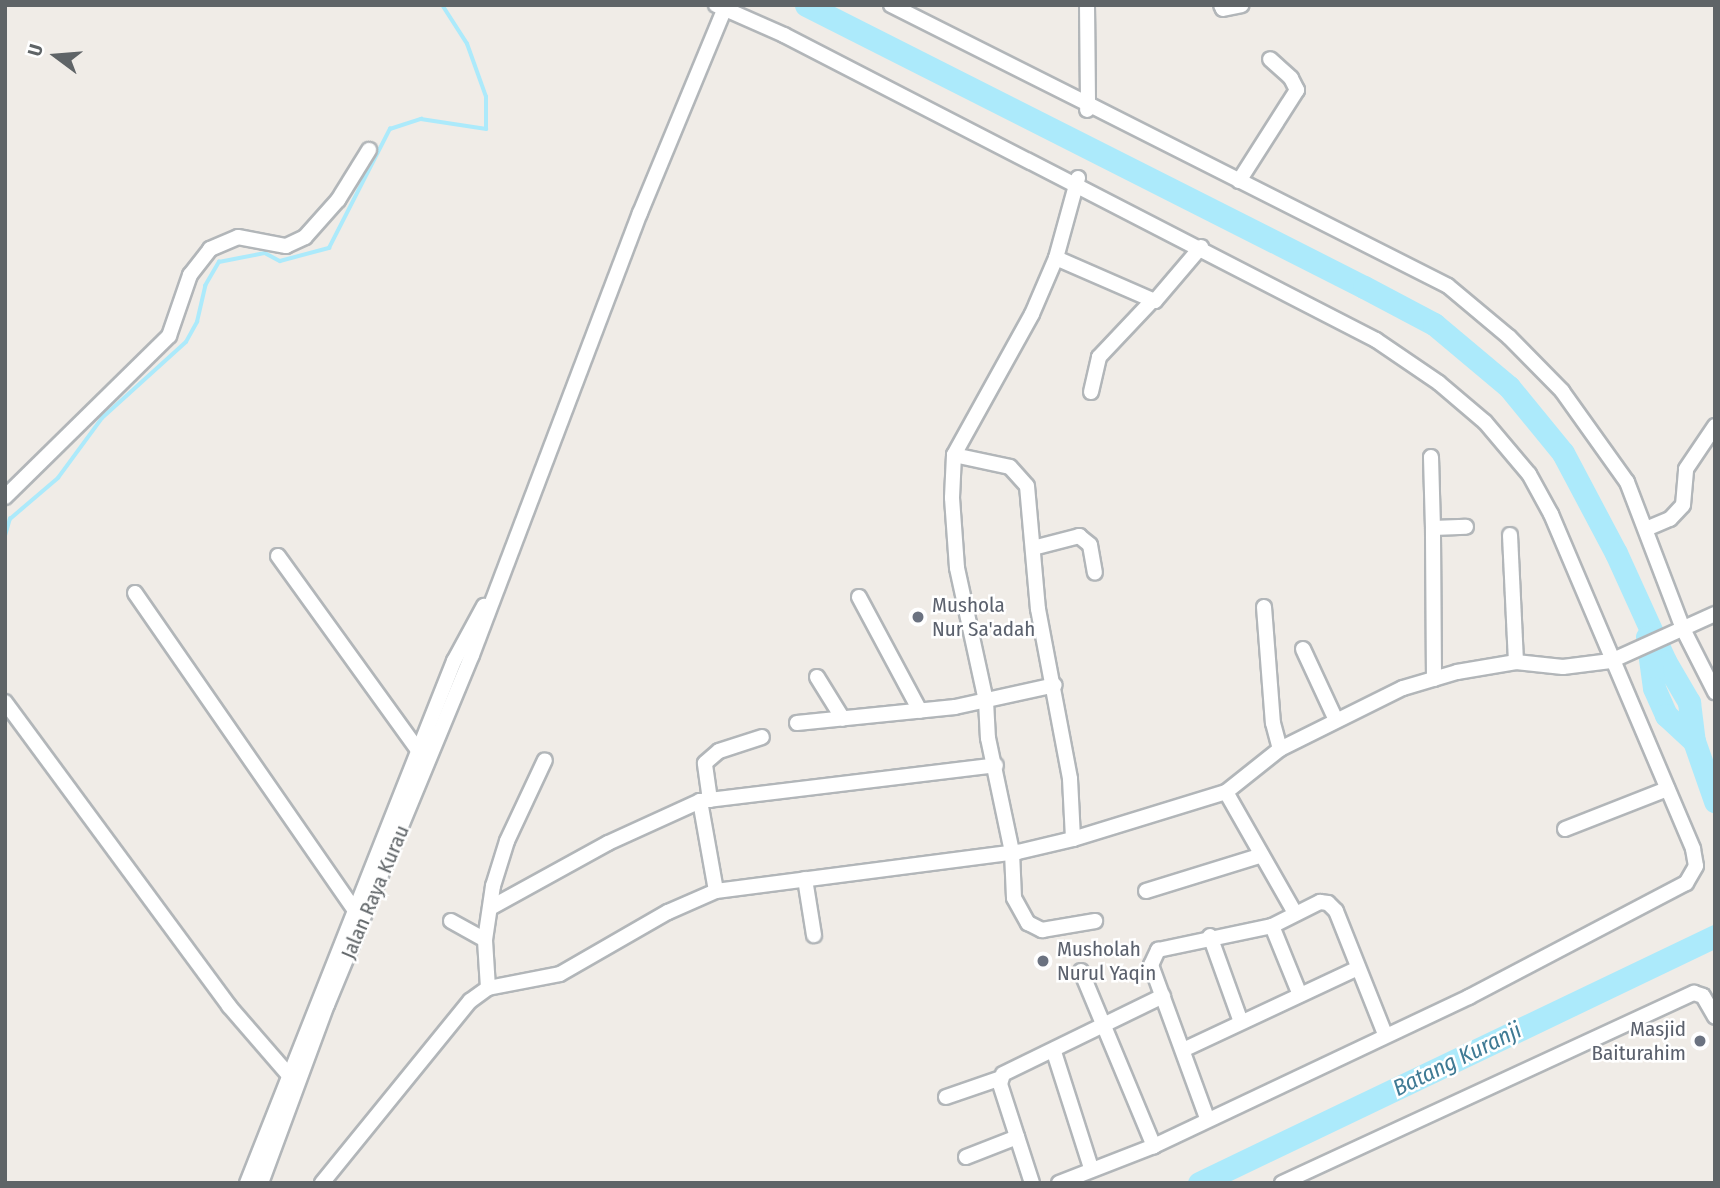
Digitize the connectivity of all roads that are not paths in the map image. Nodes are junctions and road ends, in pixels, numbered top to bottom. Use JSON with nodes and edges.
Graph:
{"nodes":[{"id":1,"x":891,"y":5,"type":"edge"},
{"id":2,"x":1087,"y":5,"type":"edge"},
{"id":3,"x":1220,"y":5,"type":"edge"},
{"id":4,"x":1242,"y":5,"type":"edge"},
{"id":5,"x":720,"y":8,"type":"edge"},
{"id":6,"x":1270,"y":59,"type":"dead end"},
{"id":7,"x":1088,"y":107,"type":"junction"},
{"id":8,"x":369,"y":150,"type":"dead end"},
{"id":9,"x":1239,"y":181,"type":"junction"},
{"id":10,"x":1077,"y":182,"type":"junction"},
{"id":11,"x":1201,"y":247,"type":"junction"},
{"id":12,"x":1056,"y":258,"type":"junction"},
{"id":13,"x":1152,"y":301,"type":"junction"},
{"id":14,"x":1091,"y":392,"type":"dead end"},
{"id":15,"x":1715,"y":426,"type":"edge"},
{"id":16,"x":954,"y":455,"type":"junction"},
{"id":17,"x":1430,"y":457,"type":"dead end"},
{"id":18,"x":5,"y":497,"type":"edge"},
{"id":19,"x":1466,"y":527,"type":"dead end"},
{"id":20,"x":1433,"y":528,"type":"junction"},
{"id":21,"x":1646,"y":529,"type":"junction"},
{"id":22,"x":1510,"y":535,"type":"dead end"},
{"id":23,"x":1033,"y":548,"type":"junction"},
{"id":24,"x":278,"y":556,"type":"dead end"},
{"id":25,"x":1095,"y":573,"type":"dead end"},
{"id":26,"x":135,"y":593,"type":"dead end"},
{"id":27,"x":859,"y":597,"type":"dead end"},
{"id":28,"x":489,"y":602,"type":"junction"},
{"id":29,"x":1264,"y":607,"type":"dead end"},
{"id":30,"x":1715,"y":614,"type":"edge"},
{"id":31,"x":1679,"y":631,"type":"junction"},
{"id":32,"x":1303,"y":649,"type":"dead end"},
{"id":33,"x":1618,"y":659,"type":"junction"},
{"id":34,"x":1516,"y":662,"type":"junction"},
{"id":35,"x":817,"y":677,"type":"dead end"},
{"id":36,"x":1434,"y":679,"type":"junction"},
{"id":37,"x":1055,"y":685,"type":"junction"},
{"id":38,"x":1715,"y":692,"type":"edge"},
{"id":39,"x":986,"y":701,"type":"junction"},
{"id":40,"x":5,"y":702,"type":"edge"},
{"id":41,"x":920,"y":711,"type":"junction"},
{"id":42,"x":843,"y":719,"type":"junction"},
{"id":43,"x":1336,"y":720,"type":"junction"},
{"id":44,"x":797,"y":723,"type":"dead end"},
{"id":45,"x":762,"y":737,"type":"dead end"},
{"id":46,"x":1280,"y":748,"type":"junction"},
{"id":47,"x":418,"y":750,"type":"junction"},
{"id":48,"x":545,"y":761,"type":"dead end"},
{"id":49,"x":996,"y":765,"type":"junction"},
{"id":50,"x":1667,"y":789,"type":"junction"},
{"id":51,"x":1226,"y":792,"type":"junction"},
{"id":52,"x":705,"y":800,"type":"junction"},
{"id":53,"x":1565,"y":829,"type":"dead end"},
{"id":54,"x":1073,"y":839,"type":"junction"},
{"id":55,"x":1012,"y":852,"type":"junction"},
{"id":56,"x":1262,"y":855,"type":"junction"},
{"id":57,"x":805,"y":878,"type":"junction"},
{"id":58,"x":716,"y":891,"type":"junction"},
{"id":59,"x":1146,"y":891,"type":"dead end"},
{"id":60,"x":353,"y":908,"type":"junction"},
{"id":61,"x":490,"y":908,"type":"junction"},
{"id":62,"x":1295,"y":913,"type":"junction"},
{"id":63,"x":1095,"y":920,"type":"dead end"},
{"id":64,"x":451,"y":921,"type":"dead end"},
{"id":65,"x":1272,"y":926,"type":"junction"},
{"id":66,"x":814,"y":935,"type":"dead end"},
{"id":67,"x":1210,"y":936,"type":"junction"},
{"id":68,"x":485,"y":940,"type":"junction"},
{"id":69,"x":1356,"y":969,"type":"junction"},
{"id":70,"x":1082,"y":971,"type":"dead end"},
{"id":71,"x":488,"y":988,"type":"junction"},
{"id":72,"x":1300,"y":995,"type":"junction"},
{"id":73,"x":1163,"y":996,"type":"junction"},
{"id":74,"x":1715,"y":1017,"type":"edge"},
{"id":75,"x":1241,"y":1022,"type":"junction"},
{"id":76,"x":1102,"y":1023,"type":"junction"},
{"id":77,"x":1385,"y":1034,"type":"junction"},
{"id":78,"x":1183,"y":1049,"type":"junction"},
{"id":79,"x":1054,"y":1052,"type":"junction"},
{"id":80,"x":288,"y":1074,"type":"junction"},
{"id":81,"x":1001,"y":1078,"type":"junction"},
{"id":82,"x":946,"y":1097,"type":"dead end"},
{"id":83,"x":1207,"y":1118,"type":"junction"},
{"id":84,"x":1017,"y":1138,"type":"junction"},
{"id":85,"x":1154,"y":1146,"type":"junction"},
{"id":86,"x":966,"y":1157,"type":"dead end"},
{"id":87,"x":1091,"y":1168,"type":"junction"},
{"id":88,"x":247,"y":1183,"type":"edge"},
{"id":89,"x":261,"y":1183,"type":"edge"},
{"id":90,"x":322,"y":1183,"type":"edge"},
{"id":91,"x":1032,"y":1183,"type":"edge"},
{"id":92,"x":1059,"y":1183,"type":"edge"},
{"id":93,"x":1282,"y":1183,"type":"edge"}],
"edges":[{"from":1,"to":7,"type":"street"},
{"from":2,"to":7,"type":"street"},
{"from":3,"to":4,"type":"street"},
{"from":5,"to":10,"type":"street"},
{"from":5,"to":28,"type":"street"},
{"from":6,"to":9,"type":"street"},
{"from":7,"to":9,"type":"street"},
{"from":8,"to":18,"type":"street"},
{"from":9,"to":21,"type":"street"},
{"from":10,"to":11,"type":"street"},
{"from":10,"to":12,"type":"street"},
{"from":11,"to":13,"type":"street"},
{"from":11,"to":33,"type":"street"},
{"from":12,"to":13,"type":"street"},
{"from":12,"to":16,"type":"street"},
{"from":13,"to":14,"type":"street"},
{"from":15,"to":21,"type":"street"},
{"from":16,"to":23,"type":"street"},
{"from":16,"to":39,"type":"street"},
{"from":17,"to":20,"type":"street"},
{"from":19,"to":20,"type":"street"},
{"from":20,"to":36,"type":"street"},
{"from":21,"to":31,"type":"street"},
{"from":22,"to":34,"type":"street"},
{"from":23,"to":25,"type":"street"},
{"from":23,"to":37,"type":"street"},
{"from":24,"to":47,"type":"street"},
{"from":26,"to":60,"type":"street"},
{"from":27,"to":41,"type":"street"},
{"from":28,"to":47,"type":"street"},
{"from":28,"to":89,"type":"street","name":"Jalan Raya Kurau"},
{"from":29,"to":46,"type":"street"},
{"from":30,"to":31,"type":"street"},
{"from":31,"to":33,"type":"street"},
{"from":31,"to":38,"type":"street"},
{"from":32,"to":43,"type":"street"},
{"from":33,"to":34,"type":"street"},
{"from":33,"to":50,"type":"street"},
{"from":34,"to":36,"type":"street"},
{"from":35,"to":42,"type":"street"},
{"from":36,"to":43,"type":"street"},
{"from":37,"to":39,"type":"street"},
{"from":37,"to":54,"type":"street"},
{"from":39,"to":41,"type":"street"},
{"from":39,"to":49,"type":"street"},
{"from":40,"to":80,"type":"street"},
{"from":41,"to":42,"type":"street"},
{"from":42,"to":44,"type":"street"},
{"from":43,"to":46,"type":"street"},
{"from":45,"to":52,"type":"street"},
{"from":46,"to":51,"type":"street"},
{"from":47,"to":60,"type":"street"},
{"from":48,"to":61,"type":"street"},
{"from":49,"to":52,"type":"street"},
{"from":49,"to":55,"type":"street"},
{"from":50,"to":53,"type":"street"},
{"from":50,"to":77,"type":"street"},
{"from":51,"to":54,"type":"street"},
{"from":51,"to":56,"type":"street"},
{"from":52,"to":58,"type":"street"},
{"from":52,"to":61,"type":"street"},
{"from":54,"to":55,"type":"street"},
{"from":55,"to":57,"type":"street"},
{"from":55,"to":63,"type":"street"},
{"from":56,"to":59,"type":"street"},
{"from":56,"to":62,"type":"street"},
{"from":57,"to":58,"type":"street"},
{"from":57,"to":66,"type":"street"},
{"from":58,"to":71,"type":"street"},
{"from":60,"to":80,"type":"street"},
{"from":61,"to":68,"type":"street"},
{"from":62,"to":65,"type":"street"},
{"from":62,"to":69,"type":"street"},
{"from":64,"to":68,"type":"street"},
{"from":65,"to":67,"type":"street"},
{"from":65,"to":72,"type":"street"},
{"from":67,"to":73,"type":"street"},
{"from":67,"to":75,"type":"street"},
{"from":68,"to":71,"type":"street"},
{"from":69,"to":72,"type":"street"},
{"from":69,"to":77,"type":"street"},
{"from":70,"to":76,"type":"street"},
{"from":71,"to":90,"type":"street"},
{"from":72,"to":75,"type":"street"},
{"from":73,"to":76,"type":"street"},
{"from":73,"to":78,"type":"street"},
{"from":74,"to":93,"type":"street"},
{"from":75,"to":78,"type":"street"},
{"from":76,"to":79,"type":"street"},
{"from":76,"to":85,"type":"street"},
{"from":77,"to":83,"type":"street"},
{"from":78,"to":83,"type":"street"},
{"from":79,"to":81,"type":"street"},
{"from":79,"to":87,"type":"street"},
{"from":80,"to":88,"type":"street"},
{"from":81,"to":82,"type":"street"},
{"from":81,"to":84,"type":"street"},
{"from":83,"to":85,"type":"street"},
{"from":84,"to":86,"type":"street"},
{"from":84,"to":91,"type":"street"},
{"from":85,"to":87,"type":"street"},
{"from":87,"to":92,"type":"street"}]}
